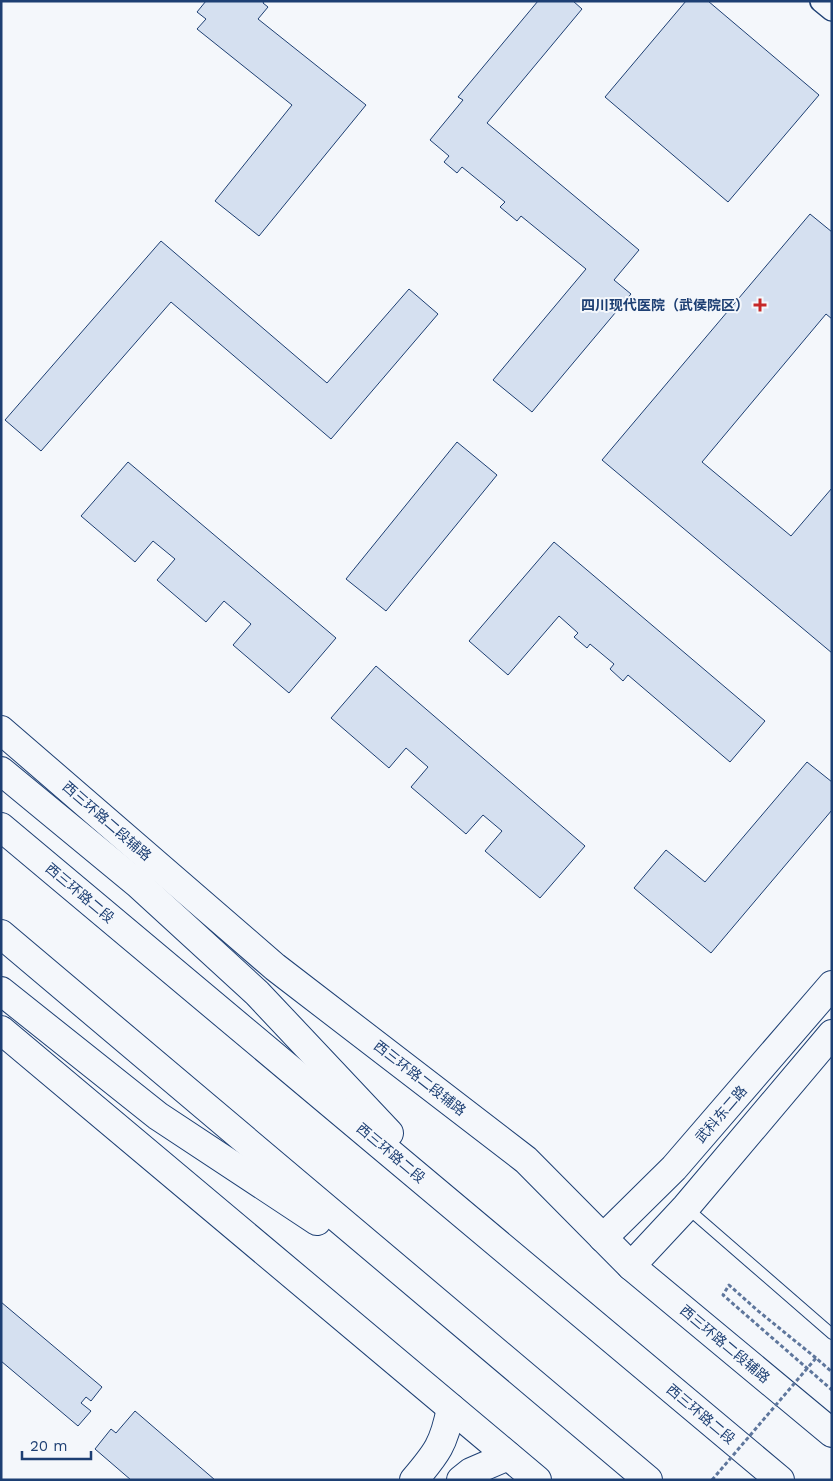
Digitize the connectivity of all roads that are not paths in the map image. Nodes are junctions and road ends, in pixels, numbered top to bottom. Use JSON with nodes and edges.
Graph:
{"nodes":[{"id":1,"x":821,"y":1,"type":"edge"},
{"id":2,"x":832,"y":10,"type":"edge"},
{"id":3,"x":1,"y":730,"type":"edge"},
{"id":4,"x":1,"y":771,"type":"edge"},
{"id":5,"x":1,"y":827,"type":"edge"},
{"id":6,"x":1,"y":934,"type":"edge"},
{"id":7,"x":832,"y":985,"type":"edge"},
{"id":8,"x":1,"y":991,"type":"edge"},
{"id":9,"x":1,"y":1030,"type":"edge"},
{"id":10,"x":832,"y":1034,"type":"edge"},
{"id":11,"x":686,"y":1207,"type":"junction"},
{"id":12,"x":477,"y":1226,"type":"junction"},
{"id":13,"x":603,"y":1238,"type":"junction"},
{"id":14,"x":631,"y":1266,"type":"junction"},
{"id":15,"x":423,"y":1290,"type":"junction"},
{"id":16,"x":832,"y":1334,"type":"edge"},
{"id":17,"x":451,"y":1408,"type":"junction"},
{"id":18,"x":832,"y":1433,"type":"edge"},
{"id":19,"x":508,"y":1456,"type":"junction"},
{"id":20,"x":414,"y":1480,"type":"edge"},
{"id":21,"x":461,"y":1480,"type":"edge"},
{"id":22,"x":537,"y":1480,"type":"edge"},
{"id":23,"x":648,"y":1480,"type":"edge"},
{"id":24,"x":780,"y":1480,"type":"edge"}],
"edges":[{"from":1,"to":2,"type":"street"},
{"from":3,"to":13,"type":"main road","name":"西三环路二段辅路"},
{"from":4,"to":12,"type":"main road"},
{"from":5,"to":12,"type":"main road","name":"西三环路二段"},
{"from":6,"to":15,"type":"main road"},
{"from":7,"to":13,"type":"main road","name":"武科东二路"},
{"from":8,"to":15,"type":"main road"},
{"from":9,"to":17,"type":"main road"},
{"from":10,"to":11,"type":"main road"},
{"from":11,"to":14,"type":"main road"},
{"from":11,"to":16,"type":"lane"},
{"from":12,"to":24,"type":"main road","name":"西三环路二段"},
{"from":13,"to":14,"type":"main road","name":"西三环路二段辅路"},
{"from":14,"to":18,"type":"main road","name":"西三环路二段辅路"},
{"from":15,"to":23,"type":"main road"},
{"from":17,"to":19,"type":"main road"},
{"from":17,"to":20,"type":"main road"},
{"from":19,"to":21,"type":"main road"},
{"from":19,"to":22,"type":"main road"}]}
